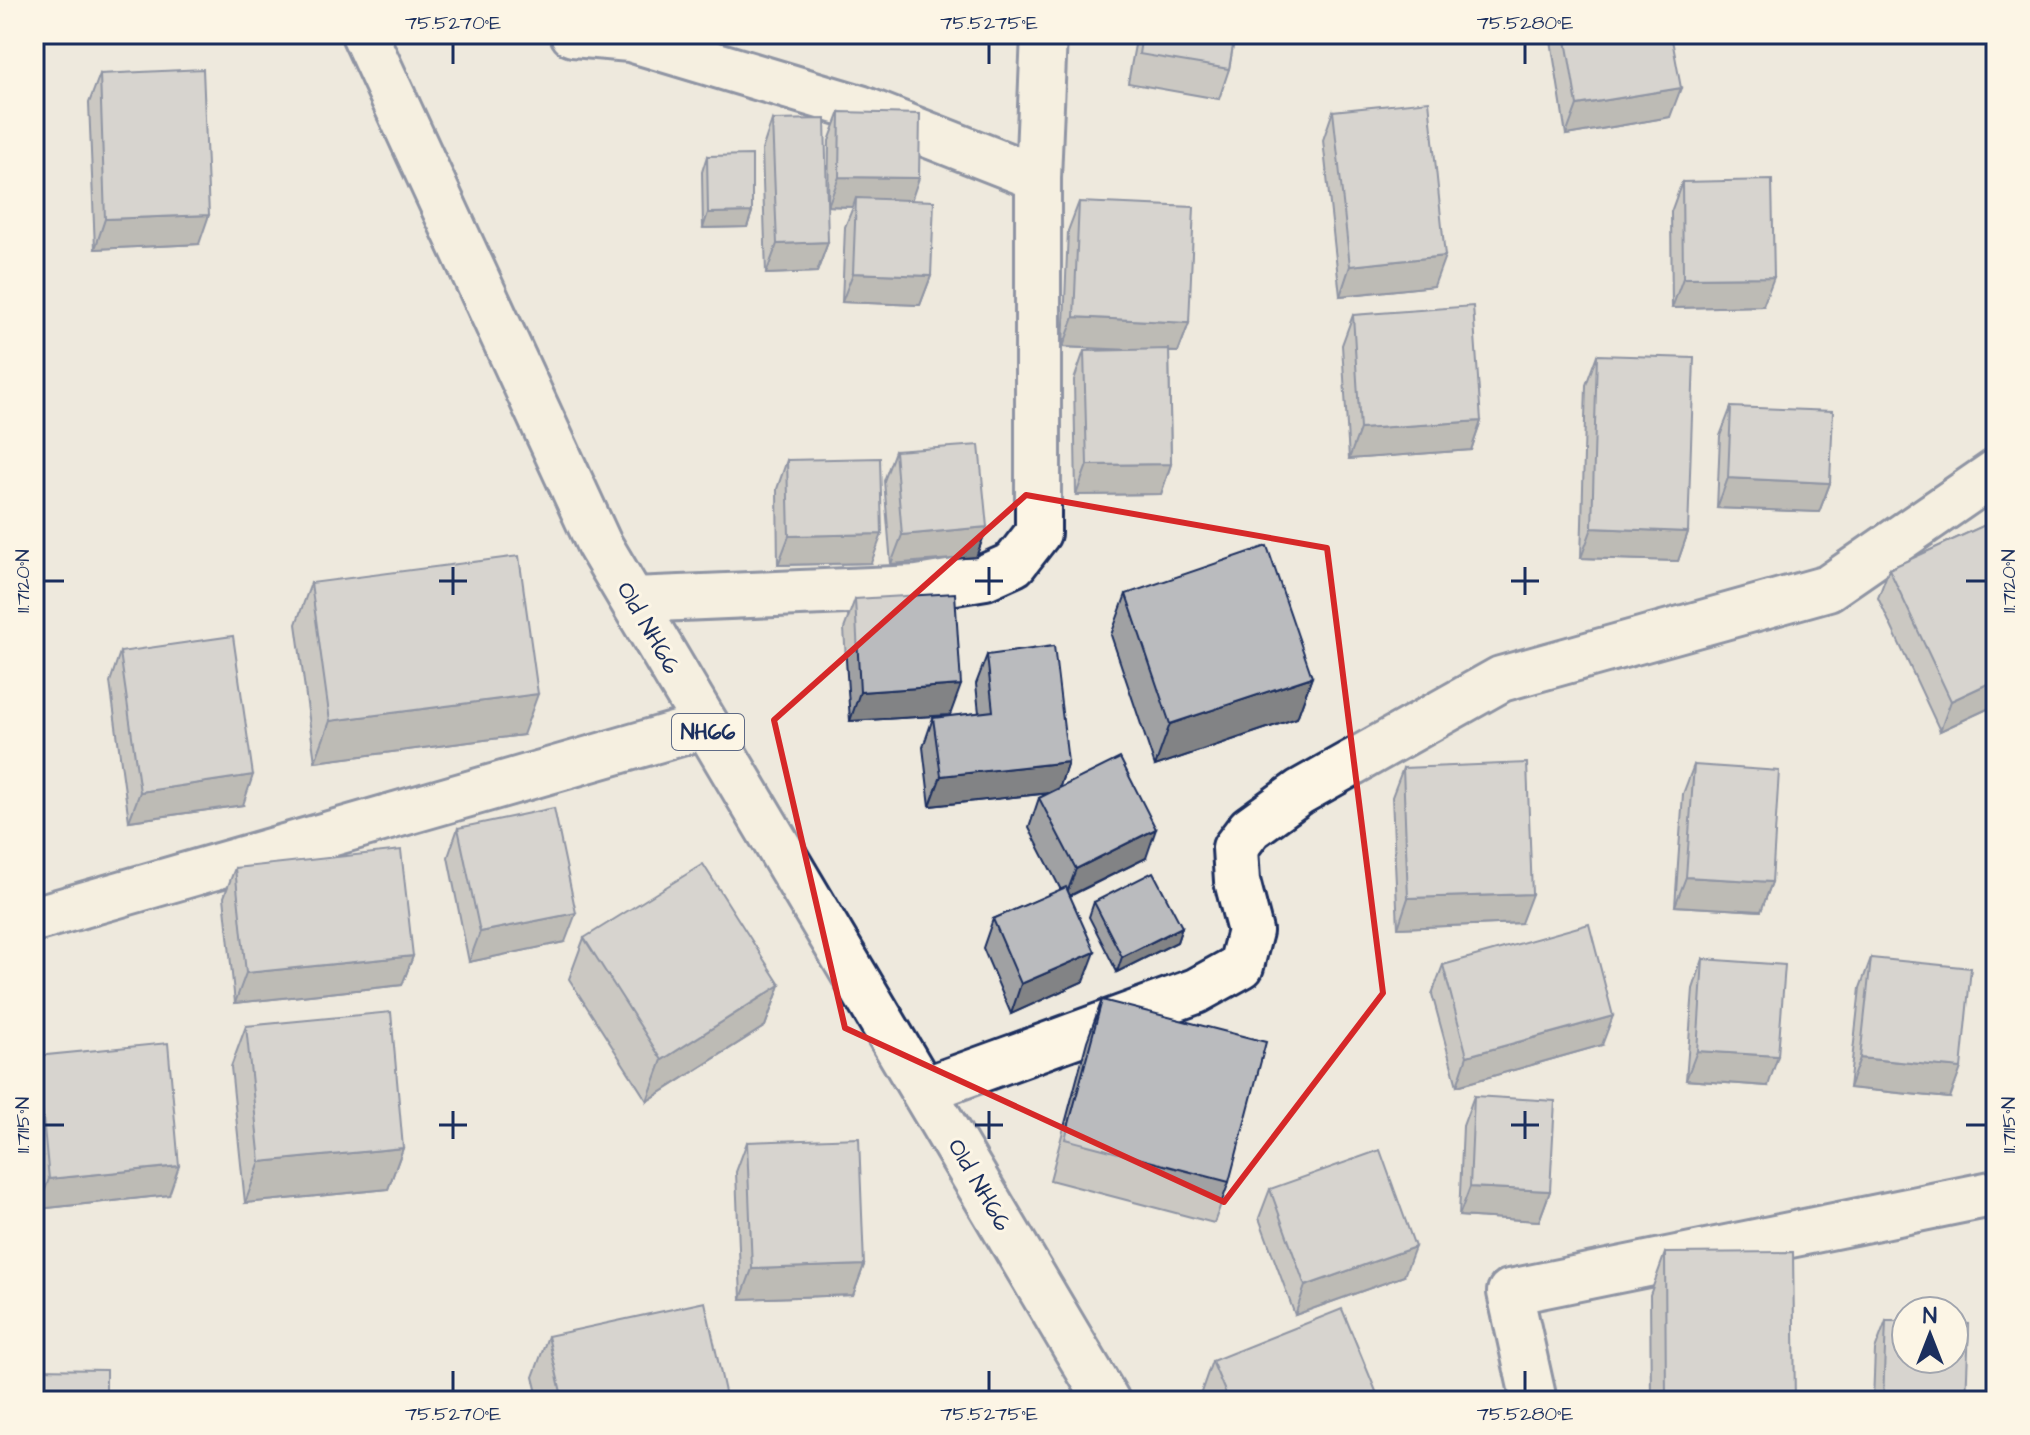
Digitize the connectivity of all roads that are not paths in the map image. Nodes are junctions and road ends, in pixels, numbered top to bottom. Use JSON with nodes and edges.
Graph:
{"nodes":[{"id":1,"x":364,"y":34,"type":"edge"},
{"id":2,"x":573,"y":34,"type":"edge"},
{"id":3,"x":1044,"y":34,"type":"edge"},
{"id":4,"x":1038,"y":178,"type":"junction"},
{"id":5,"x":1996,"y":472,"type":"edge"},
{"id":6,"x":633,"y":600,"type":"junction"},
{"id":7,"x":705,"y":726,"type":"junction"},
{"id":8,"x":34,"y":919,"type":"edge"},
{"id":9,"x":924,"y":1090,"type":"junction"},
{"id":10,"x":1996,"y":1193,"type":"edge"},
{"id":11,"x":1107,"y":1401,"type":"edge"},
{"id":12,"x":1534,"y":1401,"type":"edge"}],
"edges":[{"from":1,"to":6,"type":"street","name":"Old NH66","number":"NH66"},
{"from":2,"to":4,"type":"street"},
{"from":3,"to":4,"type":"street"},
{"from":4,"to":6,"type":"street"},
{"from":5,"to":9,"type":"street"},
{"from":6,"to":7,"type":"street","name":"Old NH66","number":"NH66"},
{"from":7,"to":8,"type":"street"},
{"from":7,"to":9,"type":"street","name":"Old NH66","number":"NH66"},
{"from":9,"to":11,"type":"street","name":"Old NH66","number":"NH66"},
{"from":10,"to":12,"type":"street"}]}
